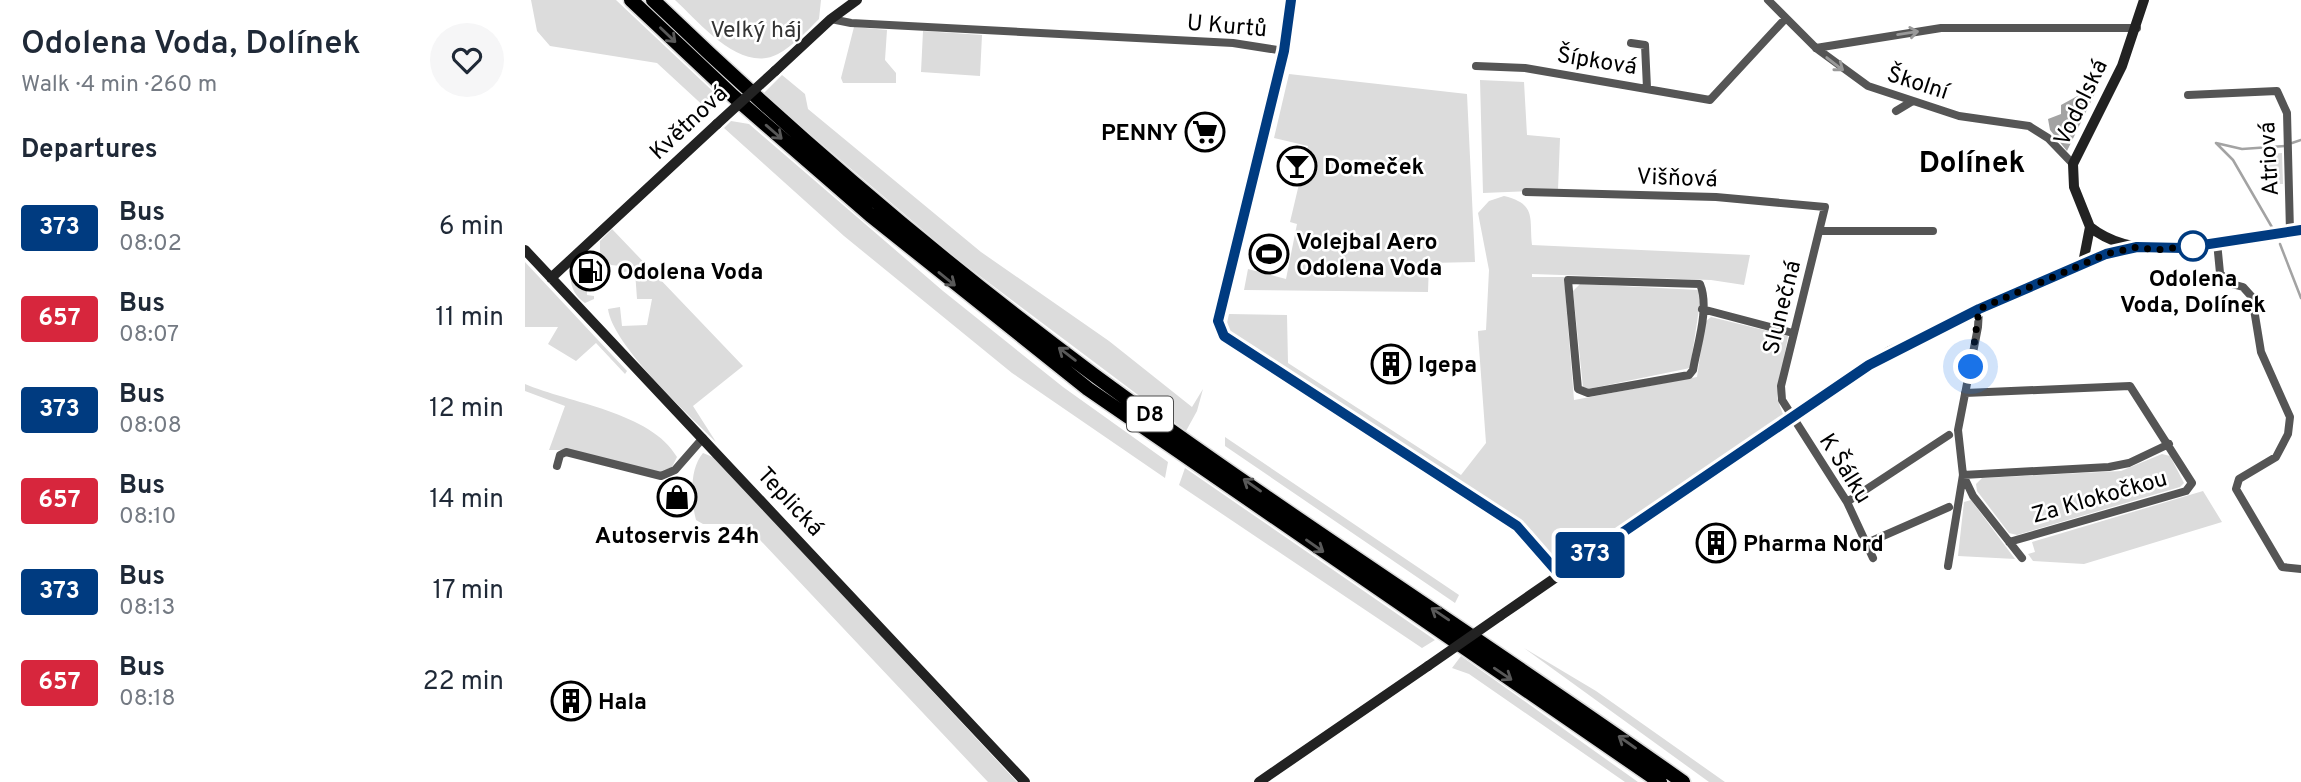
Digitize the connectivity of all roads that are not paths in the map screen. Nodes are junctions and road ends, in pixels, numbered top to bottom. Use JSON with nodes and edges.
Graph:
{"nodes":[{"id":1,"x":631,"y":0,"type":"edge"},
{"id":2,"x":653,"y":0,"type":"edge"},
{"id":3,"x":856,"y":0,"type":"edge"},
{"id":4,"x":1291,"y":0,"type":"edge"},
{"id":5,"x":1768,"y":0,"type":"edge"},
{"id":6,"x":2144,"y":0,"type":"edge"},
{"id":7,"x":831,"y":19,"type":"junction"},
{"id":8,"x":1786,"y":19,"type":"junction"},
{"id":9,"x":2137,"y":28,"type":"junction"},
{"id":10,"x":1631,"y":43,"type":"dead end"},
{"id":11,"x":1816,"y":48,"type":"junction"},
{"id":12,"x":1284,"y":51,"type":"junction"},
{"id":13,"x":1476,"y":66,"type":"dead end"},
{"id":14,"x":1647,"y":88,"type":"junction"},
{"id":15,"x":2188,"y":94,"type":"dead end"},
{"id":16,"x":1911,"y":102,"type":"junction"},
{"id":17,"x":1896,"y":111,"type":"dead end"},
{"id":18,"x":2073,"y":164,"type":"junction"},
{"id":19,"x":1527,"y":192,"type":"dead end"},
{"id":20,"x":1825,"y":207,"type":"joint"},
{"id":21,"x":2090,"y":227,"type":"junction"},
{"id":22,"x":1820,"y":231,"type":"junction"},
{"id":23,"x":1933,"y":231,"type":"dead end"},
{"id":24,"x":2296,"y":231,"type":"edge"},
{"id":25,"x":2217,"y":242,"type":"junction"},
{"id":26,"x":2137,"y":247,"type":"junction"},
{"id":27,"x":525,"y":250,"type":"edge"},
{"id":28,"x":2083,"y":263,"type":"junction"},
{"id":29,"x":551,"y":278,"type":"junction"},
{"id":30,"x":1702,"y":309,"type":"junction"},
{"id":31,"x":1979,"y":309,"type":"junction"},
{"id":32,"x":1793,"y":333,"type":"junction"},
{"id":33,"x":1965,"y":393,"type":"junction"},
{"id":34,"x":1790,"y":416,"type":"junction"},
{"id":35,"x":1949,"y":435,"type":"dead end"},
{"id":36,"x":703,"y":438,"type":"junction"},
{"id":37,"x":2169,"y":444,"type":"junction"},
{"id":38,"x":557,"y":466,"type":"dead end"},
{"id":39,"x":1963,"y":475,"type":"junction"},
{"id":40,"x":1847,"y":502,"type":"junction"},
{"id":41,"x":1949,"y":507,"type":"dead end"},
{"id":42,"x":2009,"y":542,"type":"junction"},
{"id":43,"x":1867,"y":543,"type":"junction"},
{"id":44,"x":1873,"y":558,"type":"dead end"},
{"id":45,"x":2022,"y":558,"type":"dead end"},
{"id":46,"x":1948,"y":566,"type":"dead end"},
{"id":47,"x":2301,"y":569,"type":"edge"},
{"id":48,"x":1560,"y":575,"type":"junction"},
{"id":49,"x":1025,"y":782,"type":"edge"},
{"id":50,"x":1259,"y":782,"type":"edge"},
{"id":51,"x":1660,"y":782,"type":"edge"},
{"id":52,"x":1683,"y":782,"type":"edge"}],
"edges":[{"from":1,"to":51,"type":"highway","number":"D8","one_way":true},
{"from":52,"to":2,"type":"highway","number":"D8","one_way":true},
{"from":3,"to":7,"type":"street","name":"Květnová"},
{"from":4,"to":12,"type":"street"},
{"from":5,"to":8,"type":"street","name":"Školní"},
{"from":6,"to":9,"type":"street","name":"Vodolská"},
{"from":7,"to":12,"type":"street","name":"U Kurtů"},
{"from":7,"to":29,"type":"street","name":"Květnová","bridge":true},
{"from":8,"to":11,"type":"street","name":"Školní"},
{"from":8,"to":14,"type":"street","name":"Šípková"},
{"from":11,"to":9,"type":"street","one_way":true},
{"from":9,"to":18,"type":"street","name":"Vodolská"},
{"from":10,"to":14,"type":"street"},
{"from":11,"to":16,"type":"street","name":"Školní","one_way":true},
{"from":12,"to":48,"type":"street"},
{"from":13,"to":14,"type":"street","name":"Šípková"},
{"from":15,"to":24,"type":"street","name":"Atriová"},
{"from":16,"to":17,"type":"street"},
{"from":16,"to":18,"type":"street","name":"Školní"},
{"from":18,"to":21,"type":"street","name":"Vodolská"},
{"from":19,"to":20,"type":"street","name":"Višňová"},
{"from":20,"to":22,"type":"street","name":"Slunečná"},
{"from":21,"to":26,"type":"street"},
{"from":21,"to":28,"type":"street"},
{"from":22,"to":23,"type":"street"},
{"from":22,"to":32,"type":"street","name":"Slunečná"},
{"from":24,"to":25,"type":"street"},
{"from":25,"to":26,"type":"street"},
{"from":25,"to":47,"type":"street"},
{"from":26,"to":28,"type":"street"},
{"from":27,"to":29,"type":"street","name":"Teplická"},
{"from":28,"to":31,"type":"street"},
{"from":29,"to":36,"type":"street","name":"Teplická"},
{"from":30,"to":30,"type":"street"},
{"from":30,"to":32,"type":"street"},
{"from":31,"to":33,"type":"street","name":"Za Klokočkou"},
{"from":31,"to":34,"type":"street"},
{"from":32,"to":34,"type":"street","name":"Slunečná"},
{"from":33,"to":37,"type":"street","name":"Za Klokočkou"},
{"from":33,"to":39,"type":"street","name":"Za Klokočkou"},
{"from":34,"to":40,"type":"street","name":"K Šálku"},
{"from":34,"to":48,"type":"street"},
{"from":35,"to":40,"type":"street"},
{"from":36,"to":38,"type":"street"},
{"from":36,"to":49,"type":"street","name":"Teplická"},
{"from":37,"to":39,"type":"street","name":"Za Klokočkou"},
{"from":37,"to":42,"type":"street","name":"Za Klokočkou"},
{"from":39,"to":42,"type":"street","name":"Za Klokočkou"},
{"from":39,"to":46,"type":"street","name":"Za Klokočkou"},
{"from":40,"to":43,"type":"street","name":"K Šálku"},
{"from":41,"to":43,"type":"street"},
{"from":42,"to":45,"type":"street","name":"Za Klokočkou"},
{"from":43,"to":44,"type":"street","name":"K Šálku"},
{"from":48,"to":50,"type":"street","bridge":true}]}
